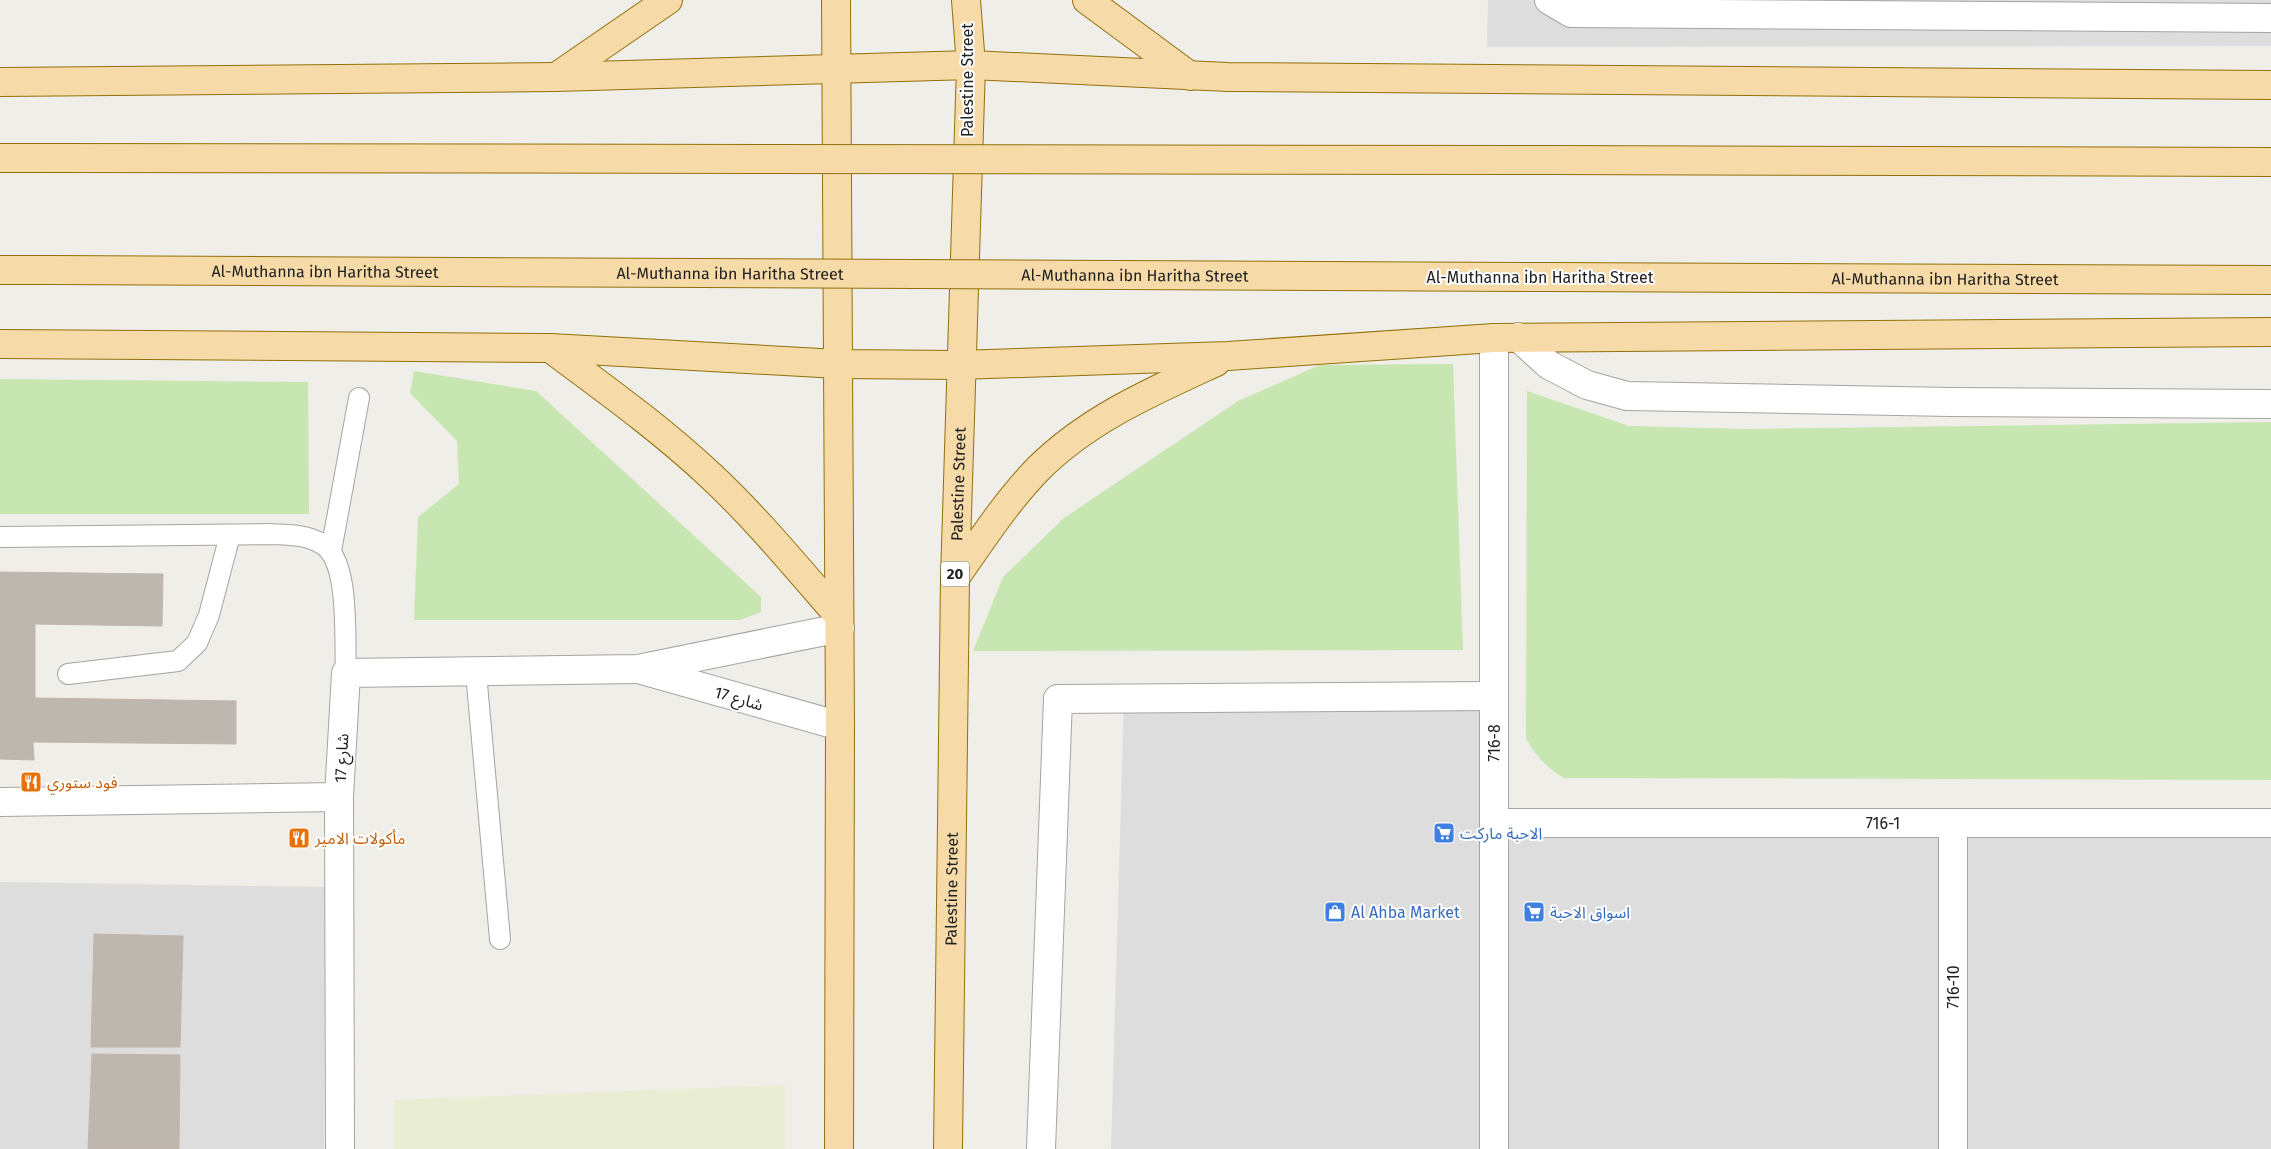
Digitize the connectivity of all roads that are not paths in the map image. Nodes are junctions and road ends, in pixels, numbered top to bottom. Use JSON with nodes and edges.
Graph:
{"nodes":[{"id":1,"x":668,"y":0,"type":"edge"},
{"id":2,"x":836,"y":0,"type":"edge"},
{"id":3,"x":966,"y":0,"type":"edge"},
{"id":4,"x":1087,"y":0,"type":"edge"},
{"id":5,"x":1549,"y":0,"type":"edge"},
{"id":6,"x":2271,"y":18,"type":"edge"},
{"id":7,"x":970,"y":66,"type":"junction"},
{"id":8,"x":836,"y":68,"type":"junction"},
{"id":9,"x":1190,"y":76,"type":"junction"},
{"id":10,"x":556,"y":77,"type":"junction"},
{"id":11,"x":0,"y":82,"type":"edge"},
{"id":12,"x":2271,"y":85,"type":"edge"},
{"id":13,"x":0,"y":158,"type":"edge"},
{"id":14,"x":2271,"y":162,"type":"edge"},
{"id":15,"x":0,"y":270,"type":"edge"},
{"id":16,"x":2271,"y":280,"type":"edge"},
{"id":17,"x":2271,"y":332,"type":"edge"},
{"id":18,"x":1506,"y":337,"type":"junction"},
{"id":19,"x":0,"y":344,"type":"edge"},
{"id":20,"x":550,"y":348,"type":"junction"},
{"id":21,"x":1228,"y":356,"type":"junction"},
{"id":22,"x":838,"y":364,"type":"junction"},
{"id":23,"x":960,"y":366,"type":"junction"},
{"id":24,"x":359,"y":398,"type":"dead end"},
{"id":25,"x":2271,"y":404,"type":"edge"},
{"id":26,"x":230,"y":535,"type":"junction"},
{"id":27,"x":0,"y":537,"type":"edge"},
{"id":28,"x":331,"y":550,"type":"junction"},
{"id":29,"x":955,"y":578,"type":"junction"},
{"id":30,"x":839,"y":622,"type":"junction"},
{"id":31,"x":638,"y":669,"type":"junction"},
{"id":32,"x":346,"y":673,"type":"junction"},
{"id":33,"x":476,"y":673,"type":"junction"},
{"id":34,"x":68,"y":674,"type":"dead end"},
{"id":35,"x":1494,"y":696,"type":"junction"},
{"id":36,"x":840,"y":726,"type":"junction"},
{"id":37,"x":339,"y":797,"type":"junction"},
{"id":38,"x":0,"y":802,"type":"edge"},
{"id":39,"x":1494,"y":823,"type":"junction"},
{"id":40,"x":2271,"y":823,"type":"edge"},
{"id":41,"x":1953,"y":824,"type":"junction"},
{"id":42,"x":500,"y":939,"type":"dead end"},
{"id":43,"x":340,"y":1149,"type":"edge"},
{"id":44,"x":839,"y":1149,"type":"edge"},
{"id":45,"x":948,"y":1149,"type":"edge"},
{"id":46,"x":1041,"y":1149,"type":"edge"},
{"id":47,"x":1494,"y":1149,"type":"edge"},
{"id":48,"x":1953,"y":1149,"type":"edge"}],
"edges":[{"from":1,"to":10,"type":"main road"},
{"from":2,"to":8,"type":"main road"},
{"from":3,"to":7,"type":"main road","name":"Palestine Street","number":"20"},
{"from":4,"to":9,"type":"main road"},
{"from":5,"to":6,"type":"street"},
{"from":7,"to":8,"type":"main road"},
{"from":7,"to":9,"type":"main road"},
{"from":7,"to":23,"type":"main road","name":"Palestine Street","number":"20"},
{"from":8,"to":10,"type":"main road"},
{"from":8,"to":22,"type":"main road"},
{"from":9,"to":12,"type":"main road"},
{"from":10,"to":11,"type":"main road"},
{"from":13,"to":14,"type":"main road","bridge":true},
{"from":15,"to":16,"type":"main road","name":"Al-Muthanna ibn Haritha Street","bridge":true},
{"from":17,"to":18,"type":"main road"},
{"from":18,"to":21,"type":"main road"},
{"from":18,"to":25,"type":"street"},
{"from":18,"to":35,"type":"street","name":"716-8"},
{"from":19,"to":20,"type":"main road"},
{"from":20,"to":22,"type":"main road"},
{"from":20,"to":30,"type":"main road"},
{"from":21,"to":23,"type":"main road"},
{"from":21,"to":29,"type":"main road"},
{"from":22,"to":23,"type":"main road"},
{"from":22,"to":30,"type":"main road"},
{"from":23,"to":29,"type":"main road","name":"Palestine Street","number":"20"},
{"from":24,"to":28,"type":"lane"},
{"from":26,"to":27,"type":"lane"},
{"from":26,"to":28,"type":"lane"},
{"from":26,"to":34,"type":"lane"},
{"from":28,"to":32,"type":"lane"},
{"from":29,"to":45,"type":"main road","name":"Palestine Street","number":"20"},
{"from":30,"to":31,"type":"street","name":"شارع 17"},
{"from":30,"to":36,"type":"main road"},
{"from":31,"to":33,"type":"street","name":"شارع 17"},
{"from":31,"to":36,"type":"street","name":"شارع 17"},
{"from":32,"to":33,"type":"street","name":"شارع 17"},
{"from":32,"to":37,"type":"street","name":"شارع 17"},
{"from":33,"to":42,"type":"lane"},
{"from":35,"to":39,"type":"street","name":"716-8"},
{"from":35,"to":46,"type":"street"},
{"from":36,"to":44,"type":"main road"},
{"from":37,"to":38,"type":"street","name":"شارع 17"},
{"from":37,"to":43,"type":"street"},
{"from":39,"to":41,"type":"street","name":"716-1"},
{"from":39,"to":47,"type":"street","name":"716-8"},
{"from":40,"to":41,"type":"street","name":"716-1"},
{"from":41,"to":48,"type":"street","name":"716-10"}]}
